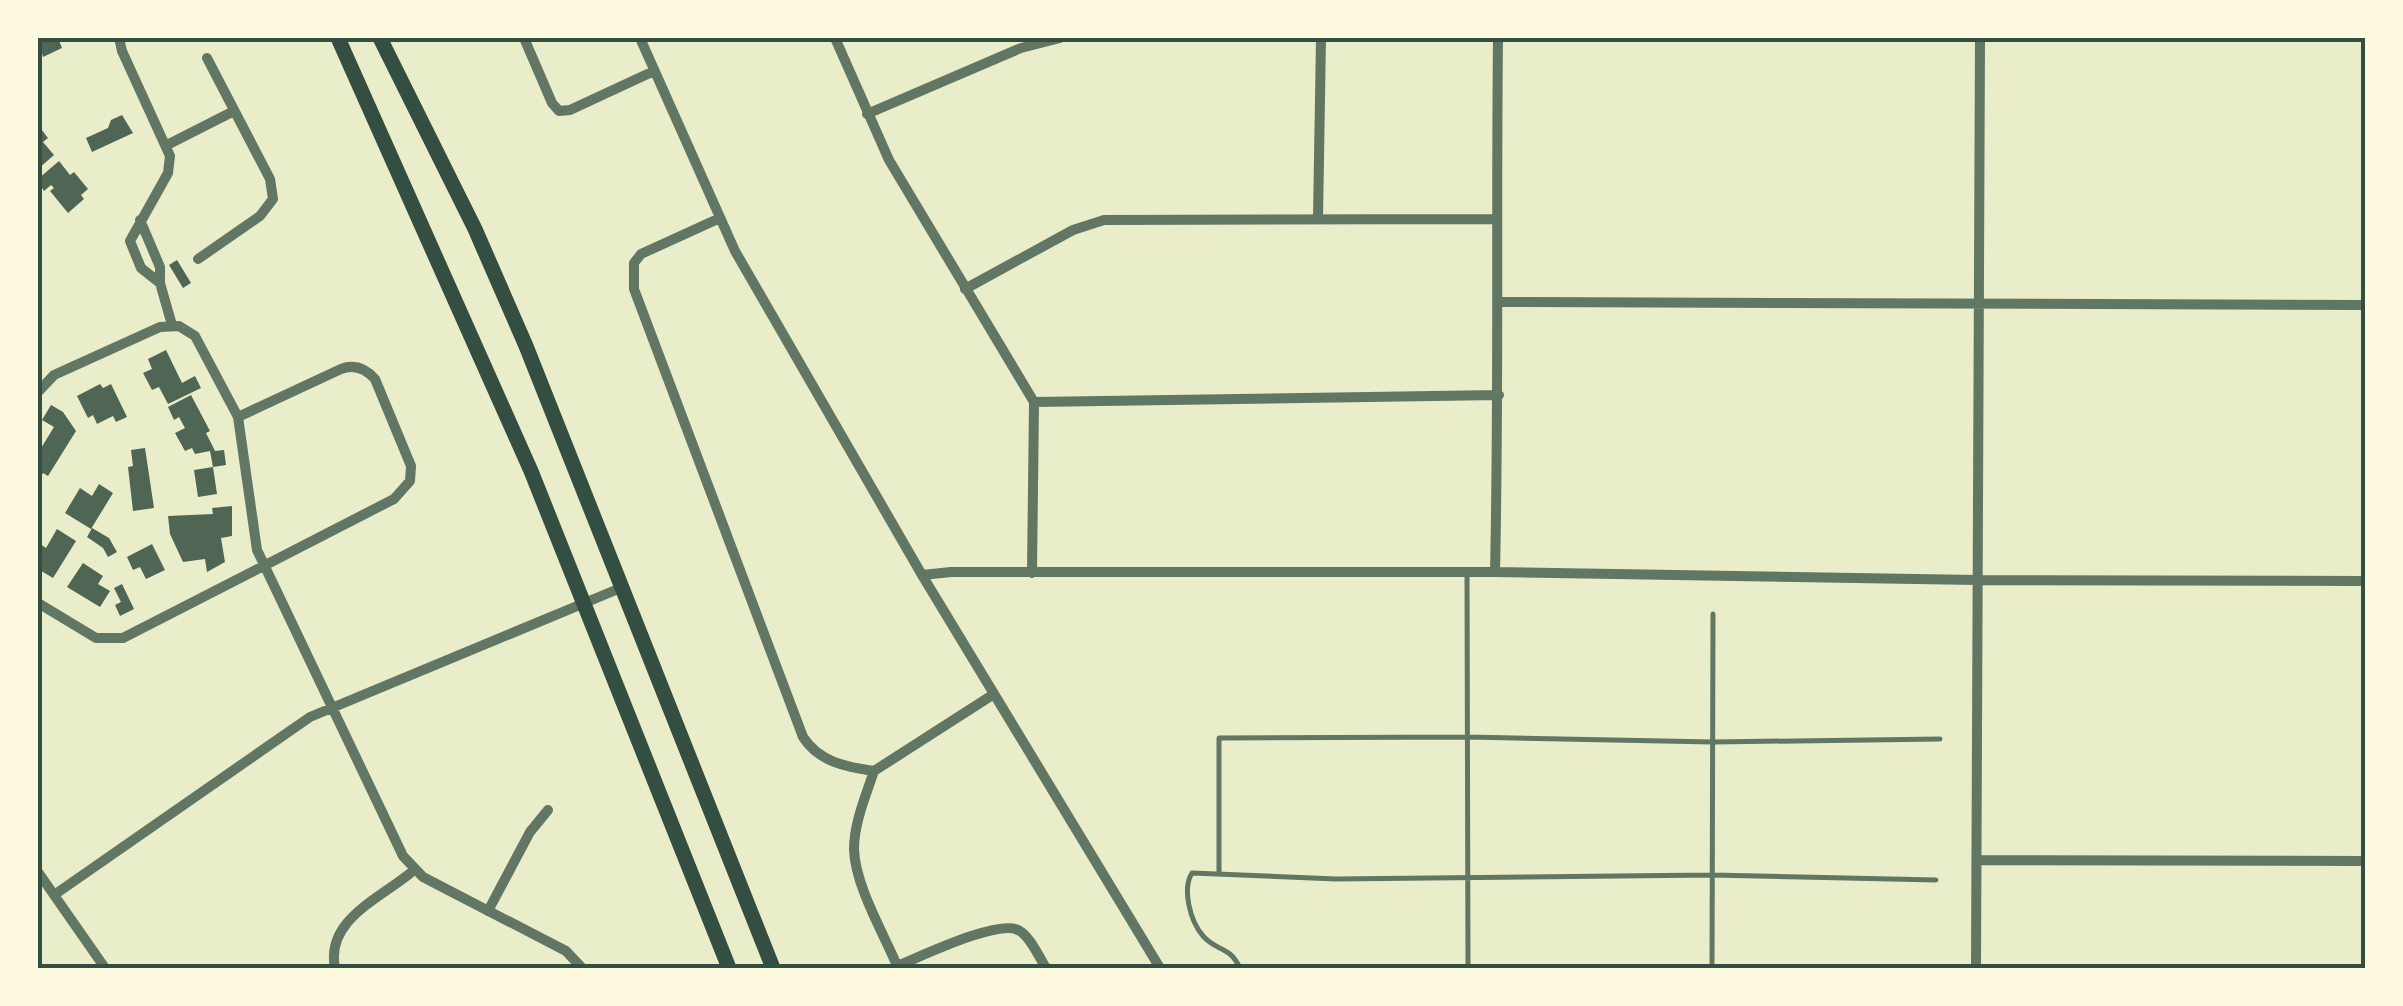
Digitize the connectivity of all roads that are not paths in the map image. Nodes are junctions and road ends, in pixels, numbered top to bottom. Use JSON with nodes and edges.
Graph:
{"nodes":[{"id":1,"x":119,"y":38,"type":"edge"},
{"id":2,"x":338,"y":38,"type":"edge"},
{"id":3,"x":380,"y":38,"type":"edge"},
{"id":4,"x":524,"y":38,"type":"edge"},
{"id":5,"x":640,"y":38,"type":"edge"},
{"id":6,"x":834,"y":38,"type":"edge"},
{"id":7,"x":1060,"y":38,"type":"edge"},
{"id":8,"x":1321,"y":38,"type":"edge"},
{"id":9,"x":1498,"y":38,"type":"edge"},
{"id":10,"x":1980,"y":38,"type":"edge"},
{"id":11,"x":207,"y":58,"type":"dead end"},
{"id":12,"x":654,"y":71,"type":"junction"},
{"id":13,"x":234,"y":110,"type":"junction"},
{"id":14,"x":867,"y":114,"type":"junction"},
{"id":15,"x":167,"y":145,"type":"junction"},
{"id":16,"x":720,"y":218,"type":"junction"},
{"id":17,"x":1318,"y":218,"type":"junction"},
{"id":18,"x":1496,"y":219,"type":"junction"},
{"id":19,"x":140,"y":220,"type":"junction"},
{"id":20,"x":198,"y":259,"type":"dead end"},
{"id":21,"x":160,"y":283,"type":"junction"},
{"id":22,"x":965,"y":289,"type":"junction"},
{"id":23,"x":1498,"y":302,"type":"junction"},
{"id":24,"x":1980,"y":304,"type":"junction"},
{"id":25,"x":2366,"y":305,"type":"edge"},
{"id":26,"x":176,"y":325,"type":"junction"},
{"id":27,"x":38,"y":392,"type":"edge"},
{"id":28,"x":1499,"y":395,"type":"junction"},
{"id":29,"x":1034,"y":402,"type":"junction"},
{"id":30,"x":238,"y":418,"type":"junction"},
{"id":31,"x":264,"y":566,"type":"junction"},
{"id":32,"x":1467,"y":572,"type":"junction"},
{"id":33,"x":1495,"y":572,"type":"junction"},
{"id":34,"x":1032,"y":573,"type":"junction"},
{"id":35,"x":922,"y":575,"type":"junction"},
{"id":36,"x":1977,"y":580,"type":"junction"},
{"id":37,"x":2366,"y":581,"type":"edge"},
{"id":38,"x":623,"y":587,"type":"junction"},
{"id":39,"x":38,"y":603,"type":"edge"},
{"id":40,"x":582,"y":603,"type":"junction"},
{"id":41,"x":1712,"y":614,"type":"dead end"},
{"id":42,"x":994,"y":694,"type":"junction"},
{"id":43,"x":330,"y":706,"type":"junction"},
{"id":44,"x":1468,"y":736,"type":"junction"},
{"id":45,"x":1940,"y":738,"type":"dead end"},
{"id":46,"x":1713,"y":742,"type":"junction"},
{"id":47,"x":874,"y":771,"type":"junction"},
{"id":48,"x":548,"y":810,"type":"dead end"},
{"id":49,"x":1977,"y":860,"type":"junction"},
{"id":50,"x":2366,"y":861,"type":"edge"},
{"id":51,"x":414,"y":870,"type":"junction"},
{"id":52,"x":38,"y":872,"type":"edge"},
{"id":53,"x":1219,"y":873,"type":"junction"},
{"id":54,"x":1712,"y":875,"type":"junction"},
{"id":55,"x":1468,"y":877,"type":"junction"},
{"id":56,"x":1936,"y":880,"type":"dead end"},
{"id":57,"x":54,"y":894,"type":"junction"},
{"id":58,"x":488,"y":911,"type":"junction"},
{"id":59,"x":898,"y":967,"type":"edge"},
{"id":60,"x":105,"y":968,"type":"edge"},
{"id":61,"x":334,"y":968,"type":"edge"},
{"id":62,"x":582,"y":968,"type":"edge"},
{"id":63,"x":728,"y":968,"type":"edge"},
{"id":64,"x":773,"y":968,"type":"edge"},
{"id":65,"x":1046,"y":968,"type":"edge"},
{"id":66,"x":1160,"y":968,"type":"edge"},
{"id":67,"x":1240,"y":968,"type":"edge"},
{"id":68,"x":1468,"y":968,"type":"edge"},
{"id":69,"x":1712,"y":968,"type":"edge"},
{"id":70,"x":1976,"y":968,"type":"edge"}],
"edges":[{"from":1,"to":15,"type":"street"},
{"from":2,"to":40,"type":"main road"},
{"from":3,"to":38,"type":"main road"},
{"from":4,"to":12,"type":"street"},
{"from":5,"to":12,"type":"street"},
{"from":6,"to":14,"type":"street"},
{"from":7,"to":14,"type":"street"},
{"from":8,"to":17,"type":"street"},
{"from":9,"to":18,"type":"street"},
{"from":10,"to":24,"type":"street"},
{"from":11,"to":13,"type":"street"},
{"from":12,"to":16,"type":"street"},
{"from":13,"to":15,"type":"street"},
{"from":13,"to":20,"type":"street"},
{"from":14,"to":22,"type":"street"},
{"from":15,"to":19,"type":"street"},
{"from":16,"to":35,"type":"street"},
{"from":16,"to":47,"type":"street"},
{"from":17,"to":18,"type":"street"},
{"from":17,"to":22,"type":"street"},
{"from":18,"to":23,"type":"street"},
{"from":19,"to":21,"type":"street"},
{"from":19,"to":21,"type":"street"},
{"from":21,"to":26,"type":"street"},
{"from":22,"to":29,"type":"street"},
{"from":23,"to":24,"type":"street"},
{"from":23,"to":28,"type":"street"},
{"from":24,"to":25,"type":"street"},
{"from":24,"to":36,"type":"street"},
{"from":26,"to":27,"type":"street"},
{"from":26,"to":30,"type":"street"},
{"from":28,"to":29,"type":"street"},
{"from":28,"to":33,"type":"street"},
{"from":29,"to":34,"type":"street"},
{"from":30,"to":31,"type":"street"},
{"from":30,"to":31,"type":"street"},
{"from":31,"to":39,"type":"street"},
{"from":31,"to":43,"type":"street"},
{"from":32,"to":33,"type":"street"},
{"from":32,"to":34,"type":"street"},
{"from":32,"to":44,"type":"lane"},
{"from":33,"to":36,"type":"street"},
{"from":34,"to":35,"type":"street"},
{"from":35,"to":42,"type":"street"},
{"from":36,"to":37,"type":"street"},
{"from":36,"to":49,"type":"street"},
{"from":38,"to":40,"type":"street"},
{"from":38,"to":64,"type":"main road"},
{"from":40,"to":43,"type":"street"},
{"from":40,"to":63,"type":"main road"},
{"from":41,"to":46,"type":"lane"},
{"from":42,"to":47,"type":"street"},
{"from":42,"to":66,"type":"street"},
{"from":43,"to":51,"type":"street"},
{"from":43,"to":57,"type":"street"},
{"from":44,"to":46,"type":"lane"},
{"from":44,"to":53,"type":"lane"},
{"from":44,"to":55,"type":"lane"},
{"from":45,"to":46,"type":"lane"},
{"from":46,"to":54,"type":"lane"},
{"from":47,"to":59,"type":"street"},
{"from":48,"to":58,"type":"street"},
{"from":49,"to":50,"type":"street"},
{"from":49,"to":70,"type":"street"},
{"from":51,"to":58,"type":"street"},
{"from":51,"to":61,"type":"street"},
{"from":52,"to":57,"type":"street"},
{"from":53,"to":55,"type":"lane"},
{"from":53,"to":67,"type":"lane"},
{"from":54,"to":55,"type":"lane"},
{"from":54,"to":56,"type":"lane"},
{"from":54,"to":69,"type":"lane"},
{"from":55,"to":68,"type":"lane"},
{"from":57,"to":60,"type":"street"},
{"from":58,"to":62,"type":"street"},
{"from":59,"to":65,"type":"street"}]}
